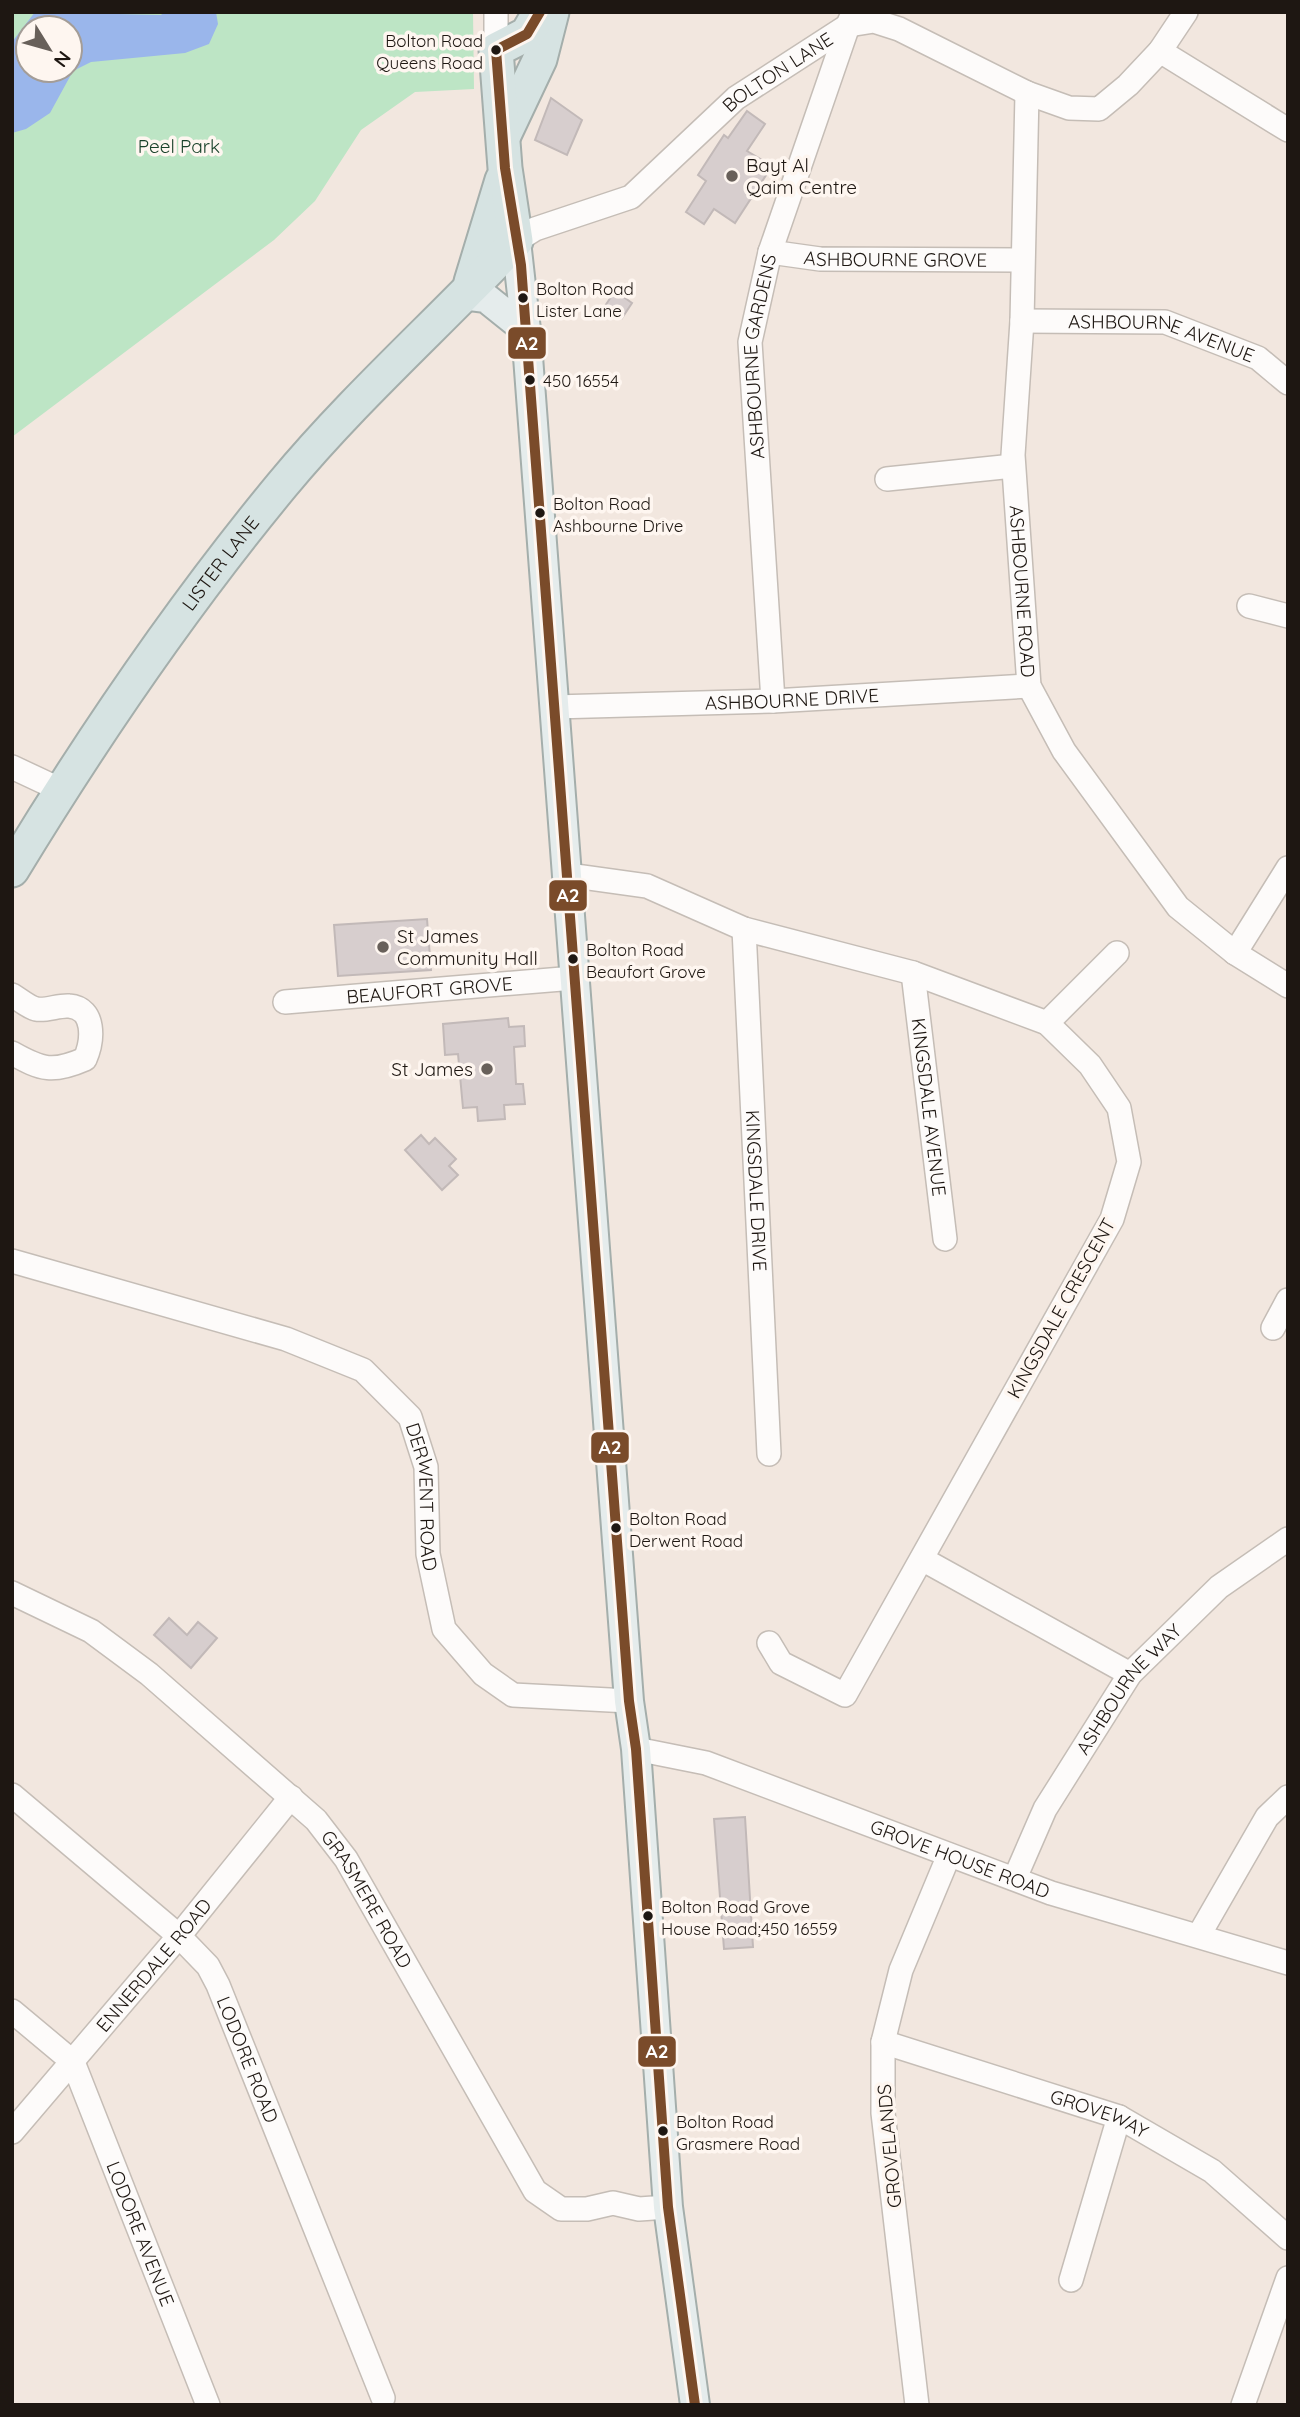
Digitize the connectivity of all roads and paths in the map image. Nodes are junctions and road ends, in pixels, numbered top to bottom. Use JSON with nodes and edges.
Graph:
{"nodes":[{"id":1,"x":496,"y":12,"type":"edge"},
{"id":2,"x":540,"y":12,"type":"edge"},
{"id":3,"x":552,"y":12,"type":"edge"},
{"id":4,"x":1186,"y":12,"type":"edge"},
{"id":5,"x":851,"y":18,"type":"edge"},
{"id":6,"x":496,"y":50,"type":"junction"},
{"id":7,"x":1160,"y":51,"type":"junction"},
{"id":8,"x":1027,"y":93,"type":"junction"},
{"id":9,"x":1288,"y":130,"type":"edge"},
{"id":10,"x":504,"y":135,"type":"junction"},
{"id":11,"x":505,"y":169,"type":"junction"},
{"id":12,"x":516,"y":240,"type":"junction"},
{"id":13,"x":770,"y":252,"type":"junction"},
{"id":14,"x":1022,"y":260,"type":"junction"},
{"id":15,"x":466,"y":291,"type":"junction"},
{"id":16,"x":1022,"y":321,"type":"junction"},
{"id":17,"x":526,"y":330,"type":"junction"},
{"id":18,"x":1288,"y":383,"type":"edge"},
{"id":19,"x":1013,"y":466,"type":"junction"},
{"id":20,"x":887,"y":479,"type":"dead end"},
{"id":21,"x":1250,"y":606,"type":"dead end"},
{"id":22,"x":1288,"y":616,"type":"edge"},
{"id":23,"x":1029,"y":686,"type":"junction"},
{"id":24,"x":773,"y":701,"type":"junction"},
{"id":25,"x":554,"y":708,"type":"junction"},
{"id":26,"x":12,"y":767,"type":"edge"},
{"id":27,"x":61,"y":790,"type":"junction"},
{"id":28,"x":1288,"y":868,"type":"edge"},
{"id":29,"x":12,"y":870,"type":"edge"},
{"id":30,"x":568,"y":875,"type":"junction"},
{"id":31,"x":744,"y":929,"type":"junction"},
{"id":32,"x":1117,"y":953,"type":"dead end"},
{"id":33,"x":1235,"y":953,"type":"junction"},
{"id":34,"x":913,"y":973,"type":"junction"},
{"id":35,"x":574,"y":978,"type":"junction"},
{"id":36,"x":1288,"y":986,"type":"edge"},
{"id":37,"x":12,"y":995,"type":"edge"},
{"id":38,"x":285,"y":1002,"type":"dead end"},
{"id":39,"x":1047,"y":1023,"type":"junction"},
{"id":40,"x":12,"y":1053,"type":"edge"},
{"id":41,"x":945,"y":1239,"type":"dead end"},
{"id":42,"x":12,"y":1261,"type":"edge"},
{"id":43,"x":1288,"y":1300,"type":"edge"},
{"id":44,"x":1273,"y":1328,"type":"dead end"},
{"id":45,"x":769,"y":1454,"type":"dead end"},
{"id":46,"x":1288,"y":1539,"type":"edge"},
{"id":47,"x":922,"y":1559,"type":"junction"},
{"id":48,"x":12,"y":1593,"type":"edge"},
{"id":49,"x":769,"y":1643,"type":"dead end"},
{"id":50,"x":1130,"y":1674,"type":"junction"},
{"id":51,"x":629,"y":1701,"type":"junction"},
{"id":52,"x":636,"y":1749,"type":"junction"},
{"id":53,"x":12,"y":1795,"type":"edge"},
{"id":54,"x":291,"y":1797,"type":"junction"},
{"id":55,"x":1288,"y":1797,"type":"edge"},
{"id":56,"x":948,"y":1855,"type":"junction"},
{"id":57,"x":1015,"y":1878,"type":"junction"},
{"id":58,"x":1199,"y":1935,"type":"junction"},
{"id":59,"x":179,"y":1936,"type":"junction"},
{"id":60,"x":1288,"y":1963,"type":"edge"},
{"id":61,"x":12,"y":2011,"type":"edge"},
{"id":62,"x":883,"y":2042,"type":"junction"},
{"id":63,"x":73,"y":2062,"type":"junction"},
{"id":64,"x":1119,"y":2117,"type":"junction"},
{"id":65,"x":12,"y":2132,"type":"edge"},
{"id":66,"x":668,"y":2207,"type":"junction"},
{"id":67,"x":1288,"y":2238,"type":"edge"},
{"id":68,"x":1288,"y":2277,"type":"edge"},
{"id":69,"x":1071,"y":2280,"type":"dead end"},
{"id":70,"x":383,"y":2398,"type":"dead end"},
{"id":71,"x":208,"y":2405,"type":"edge"},
{"id":72,"x":695,"y":2405,"type":"edge"},
{"id":73,"x":917,"y":2405,"type":"edge"},
{"id":74,"x":1242,"y":2405,"type":"edge"}],
"edges":[{"from":1,"to":6,"type":"street"},
{"from":2,"to":6,"type":"highway"},
{"from":3,"to":10,"type":"highway"},
{"from":4,"to":7,"type":"street","name":"BOLTON LANE"},
{"from":5,"to":8,"type":"street","name":"BOLTON LANE"},
{"from":5,"to":12,"type":"street","name":"BOLTON LANE"},
{"from":5,"to":13,"type":"street","name":"ASHBOURNE GARDENS"},
{"from":6,"to":10,"type":"highway"},
{"from":7,"to":8,"type":"street","name":"BOLTON LANE"},
{"from":7,"to":9,"type":"street"},
{"from":8,"to":14,"type":"street","name":"ASHBOURNE ROAD"},
{"from":10,"to":11,"type":"highway"},
{"from":11,"to":12,"type":"highway"},
{"from":11,"to":15,"type":"highway","name":"LISTER LANE"},
{"from":12,"to":15,"type":"highway","name":"LISTER LANE"},
{"from":12,"to":17,"type":"main road"},
{"from":13,"to":14,"type":"street","name":"ASHBOURNE GROVE"},
{"from":13,"to":24,"type":"street","name":"ASHBOURNE GARDENS"},
{"from":14,"to":16,"type":"street","name":"ASHBOURNE ROAD"},
{"from":15,"to":17,"type":"main road"},
{"from":15,"to":27,"type":"highway","name":"LISTER LANE"},
{"from":16,"to":18,"type":"street","name":"ASHBOURNE AVENUE"},
{"from":16,"to":19,"type":"street","name":"ASHBOURNE ROAD"},
{"from":17,"to":25,"type":"main road"},
{"from":19,"to":20,"type":"street"},
{"from":19,"to":23,"type":"street","name":"ASHBOURNE ROAD"},
{"from":21,"to":22,"type":"street"},
{"from":23,"to":24,"type":"street","name":"ASHBOURNE DRIVE"},
{"from":23,"to":33,"type":"street","name":"ASHBOURNE ROAD"},
{"from":24,"to":25,"type":"street","name":"ASHBOURNE DRIVE"},
{"from":25,"to":30,"type":"main road"},
{"from":26,"to":27,"type":"street"},
{"from":27,"to":29,"type":"highway","name":"LISTER LANE"},
{"from":28,"to":33,"type":"street"},
{"from":30,"to":31,"type":"street","name":"KINGSDALE CRESCENT"},
{"from":30,"to":35,"type":"main road"},
{"from":31,"to":34,"type":"street","name":"KINGSDALE CRESCENT"},
{"from":31,"to":45,"type":"street","name":"KINGSDALE DRIVE"},
{"from":32,"to":39,"type":"street"},
{"from":33,"to":36,"type":"street","name":"ASHBOURNE ROAD"},
{"from":34,"to":39,"type":"street","name":"KINGSDALE CRESCENT"},
{"from":34,"to":41,"type":"street","name":"KINGSDALE AVENUE"},
{"from":35,"to":38,"type":"street","name":"BEAUFORT GROVE"},
{"from":35,"to":51,"type":"main road"},
{"from":37,"to":40,"type":"street"},
{"from":39,"to":47,"type":"street","name":"KINGSDALE CRESCENT"},
{"from":42,"to":51,"type":"street","name":"DERWENT ROAD"},
{"from":43,"to":44,"type":"street"},
{"from":46,"to":50,"type":"street","name":"ASHBOURNE WAY"},
{"from":47,"to":49,"type":"street","name":"KINGSDALE CRESCENT"},
{"from":47,"to":50,"type":"street"},
{"from":48,"to":54,"type":"street","name":"GRASMERE ROAD"},
{"from":50,"to":57,"type":"street","name":"ASHBOURNE WAY"},
{"from":51,"to":52,"type":"main road"},
{"from":52,"to":56,"type":"street","name":"GROVE HOUSE ROAD"},
{"from":52,"to":66,"type":"main road"},
{"from":53,"to":59,"type":"street","name":"LODORE ROAD"},
{"from":54,"to":59,"type":"street","name":"ENNERDALE ROAD"},
{"from":54,"to":66,"type":"street","name":"GRASMERE ROAD"},
{"from":55,"to":58,"type":"street"},
{"from":56,"to":57,"type":"street","name":"GROVE HOUSE ROAD"},
{"from":56,"to":62,"type":"street","name":"GROVELANDS"},
{"from":57,"to":58,"type":"street","name":"GROVE HOUSE ROAD"},
{"from":58,"to":60,"type":"street","name":"GROVE HOUSE ROAD"},
{"from":59,"to":63,"type":"street","name":"ENNERDALE ROAD"},
{"from":59,"to":70,"type":"street","name":"LODORE ROAD"},
{"from":61,"to":63,"type":"street"},
{"from":62,"to":64,"type":"street","name":"GROVEWAY"},
{"from":62,"to":73,"type":"street","name":"GROVELANDS"},
{"from":63,"to":65,"type":"street","name":"ENNERDALE ROAD"},
{"from":63,"to":71,"type":"street","name":"LODORE AVENUE"},
{"from":64,"to":67,"type":"street","name":"GROVEWAY"},
{"from":64,"to":69,"type":"street"},
{"from":66,"to":72,"type":"main road"},
{"from":68,"to":74,"type":"street"}]}
